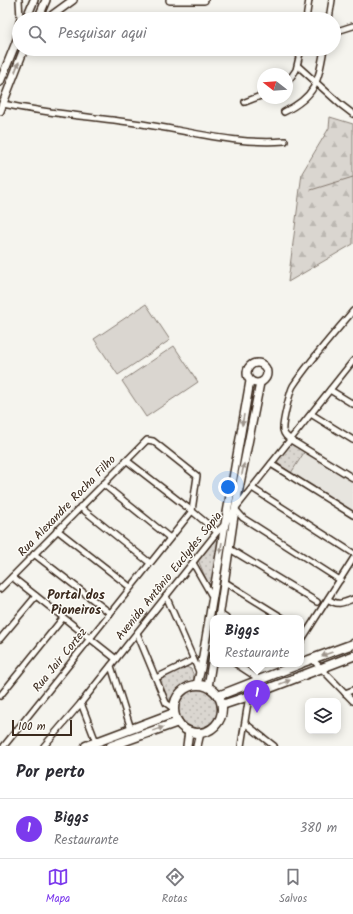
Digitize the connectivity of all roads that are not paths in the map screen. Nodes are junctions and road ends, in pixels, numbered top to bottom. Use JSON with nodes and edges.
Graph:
{"nodes":[{"id":1,"x":20,"y":0,"type":"edge"},
{"id":2,"x":46,"y":0,"type":"edge"},
{"id":3,"x":73,"y":0,"type":"edge"},
{"id":4,"x":170,"y":0,"type":"edge"},
{"id":5,"x":204,"y":0,"type":"edge"},
{"id":6,"x":309,"y":0,"type":"edge"},
{"id":7,"x":332,"y":0,"type":"edge"},
{"id":8,"x":32,"y":3,"type":"edge"},
{"id":9,"x":42,"y":11,"type":"joint"},
{"id":10,"x":20,"y":12,"type":"edge"},
{"id":11,"x":57,"y":12,"type":"edge"},
{"id":12,"x":307,"y":12,"type":"edge"},
{"id":13,"x":330,"y":12,"type":"edge"},
{"id":14,"x":353,"y":26,"type":"edge"},
{"id":15,"x":341,"y":30,"type":"edge"},
{"id":16,"x":12,"y":56,"type":"edge"},
{"id":17,"x":21,"y":56,"type":"edge"},
{"id":18,"x":300,"y":56,"type":"edge"},
{"id":19,"x":323,"y":56,"type":"edge"},
{"id":20,"x":298,"y":66,"type":"junction"},
{"id":21,"x":293,"y":74,"type":"edge"},
{"id":22,"x":0,"y":82,"type":"edge"},
{"id":23,"x":317,"y":83,"type":"junction"},
{"id":24,"x":257,"y":97,"type":"edge"},
{"id":25,"x":245,"y":102,"type":"dead end"},
{"id":26,"x":3,"y":104,"type":"junction"},
{"id":27,"x":0,"y":111,"type":"edge"},
{"id":28,"x":284,"y":112,"type":"dead end"},
{"id":29,"x":353,"y":114,"type":"edge"},
{"id":30,"x":285,"y":140,"type":"dead end"},
{"id":31,"x":353,"y":311,"type":"edge"},
{"id":32,"x":352,"y":364,"type":"edge"},
{"id":33,"x":250,"y":381,"type":"junction"},
{"id":34,"x":260,"y":383,"type":"junction"},
{"id":35,"x":330,"y":390,"type":"junction"},
{"id":36,"x":353,"y":404,"type":"edge"},
{"id":37,"x":311,"y":414,"type":"junction"},
{"id":38,"x":291,"y":440,"type":"junction"},
{"id":39,"x":353,"y":440,"type":"edge"},
{"id":40,"x":126,"y":460,"type":"junction"},
{"id":41,"x":271,"y":464,"type":"junction"},
{"id":42,"x":353,"y":478,"type":"edge"},
{"id":43,"x":103,"y":484,"type":"junction"},
{"id":44,"x":252,"y":488,"type":"junction"},
{"id":45,"x":80,"y":507,"type":"junction"},
{"id":46,"x":236,"y":509,"type":"junction"},
{"id":47,"x":192,"y":511,"type":"junction"},
{"id":48,"x":353,"y":515,"type":"edge"},
{"id":49,"x":225,"y":524,"type":"junction"},
{"id":50,"x":57,"y":530,"type":"junction"},
{"id":51,"x":217,"y":532,"type":"junction"},
{"id":52,"x":170,"y":538,"type":"junction"},
{"id":53,"x":230,"y":549,"type":"junction"},
{"id":54,"x":353,"y":553,"type":"edge"},
{"id":55,"x":34,"y":554,"type":"junction"},
{"id":56,"x":353,"y":559,"type":"edge"},
{"id":57,"x":150,"y":562,"type":"junction"},
{"id":58,"x":193,"y":563,"type":"junction"},
{"id":59,"x":12,"y":577,"type":"junction"},
{"id":60,"x":340,"y":580,"type":"junction"},
{"id":61,"x":225,"y":582,"type":"junction"},
{"id":62,"x":130,"y":587,"type":"junction"},
{"id":63,"x":0,"y":589,"type":"edge"},
{"id":64,"x":36,"y":596,"type":"junction"},
{"id":65,"x":166,"y":596,"type":"junction"},
{"id":66,"x":213,"y":598,"type":"junction"},
{"id":67,"x":328,"y":599,"type":"junction"},
{"id":68,"x":353,"y":599,"type":"edge"},
{"id":69,"x":317,"y":602,"type":"dead end"},
{"id":70,"x":110,"y":613,"type":"junction"},
{"id":71,"x":210,"y":615,"type":"edge"},
{"id":72,"x":219,"y":615,"type":"edge"},
{"id":73,"x":278,"y":615,"type":"edge"},
{"id":74,"x":210,"y":616,"type":"edge"},
{"id":75,"x":62,"y":618,"type":"junction"},
{"id":76,"x":306,"y":632,"type":"joint"},
{"id":77,"x":137,"y":633,"type":"junction"},
{"id":78,"x":304,"y":636,"type":"edge"},
{"id":79,"x":90,"y":638,"type":"junction"},
{"id":80,"x":0,"y":639,"type":"edge"},
{"id":81,"x":353,"y":644,"type":"edge"},
{"id":82,"x":353,"y":656,"type":"edge"},
{"id":83,"x":116,"y":659,"type":"junction"},
{"id":84,"x":312,"y":659,"type":"junction"},
{"id":85,"x":194,"y":660,"type":"junction"},
{"id":86,"x":304,"y":662,"type":"edge"},
{"id":87,"x":111,"y":666,"type":"junction"},
{"id":88,"x":211,"y":667,"type":"edge"},
{"id":89,"x":241,"y":667,"type":"edge"},
{"id":90,"x":284,"y":667,"type":"edge"},
{"id":91,"x":321,"y":668,"type":"junction"},
{"id":92,"x":200,"y":674,"type":"junction"},
{"id":93,"x":156,"y":678,"type":"junction"},
{"id":94,"x":259,"y":679,"type":"junction"},
{"id":95,"x":196,"y":684,"type":"junction"},
{"id":96,"x":208,"y":687,"type":"junction"},
{"id":97,"x":353,"y":690,"type":"edge"},
{"id":98,"x":345,"y":693,"type":"junction"},
{"id":99,"x":0,"y":696,"type":"edge"},
{"id":100,"x":218,"y":696,"type":"junction"},
{"id":101,"x":249,"y":696,"type":"junction"},
{"id":102,"x":353,"y":701,"type":"edge"},
{"id":103,"x":81,"y":703,"type":"junction"},
{"id":104,"x":222,"y":705,"type":"junction"},
{"id":105,"x":174,"y":711,"type":"junction"},
{"id":106,"x":178,"y":722,"type":"junction"},
{"id":107,"x":246,"y":724,"type":"junction"},
{"id":108,"x":131,"y":729,"type":"junction"},
{"id":109,"x":189,"y":731,"type":"junction"},
{"id":110,"x":200,"y":733,"type":"junction"},
{"id":111,"x":0,"y":741,"type":"edge"},
{"id":112,"x":96,"y":742,"type":"junction"},
{"id":113,"x":2,"y":746,"type":"edge"},
{"id":114,"x":44,"y":746,"type":"edge"},
{"id":115,"x":86,"y":746,"type":"edge"},
{"id":116,"x":111,"y":746,"type":"edge"},
{"id":117,"x":187,"y":746,"type":"edge"},
{"id":118,"x":197,"y":746,"type":"edge"},
{"id":119,"x":241,"y":746,"type":"edge"},
{"id":120,"x":274,"y":746,"type":"edge"}],
"edges":[{"from":1,"to":10,"type":"street"},
{"from":2,"to":9,"type":"street"},
{"from":3,"to":11,"type":"street"},
{"from":4,"to":5,"type":"street"},
{"from":6,"to":12,"type":"street"},
{"from":7,"to":13,"type":"street"},
{"from":8,"to":9,"type":"street"},
{"from":14,"to":15,"type":"street"},
{"from":16,"to":22,"type":"street"},
{"from":26,"to":17,"type":"street","one_way":true},
{"from":18,"to":20,"type":"street"},
{"from":19,"to":23,"type":"street"},
{"from":20,"to":21,"type":"street"},
{"from":20,"to":23,"type":"street"},
{"from":23,"to":28,"type":"street"},
{"from":23,"to":29,"type":"street"},
{"from":24,"to":25,"type":"street"},
{"from":26,"to":27,"type":"street"},
{"from":26,"to":30,"type":"street"},
{"from":31,"to":38,"type":"street"},
{"from":32,"to":35,"type":"street","name":"Avenida Antônio Euclydes Sapia"},
{"from":33,"to":34,"type":"street"},
{"from":33,"to":34,"type":"street"},
{"from":33,"to":49,"type":"street","one_way":true},
{"from":46,"to":34,"type":"street","one_way":true},
{"from":35,"to":36,"type":"street"},
{"from":35,"to":37,"type":"street","name":"Avenida Antônio Euclydes Sapia"},
{"from":37,"to":38,"type":"street","name":"Avenida Antônio Euclydes Sapia"},
{"from":37,"to":39,"type":"street"},
{"from":38,"to":41,"type":"street","name":"Avenida Antônio Euclydes Sapia"},
{"from":38,"to":42,"type":"street"},
{"from":40,"to":43,"type":"street","name":"Rua Alexandre Rocha Filho"},
{"from":40,"to":47,"type":"street"},
{"from":40,"to":47,"type":"street","name":"Rua Alexandre Rocha Filho"},
{"from":41,"to":44,"type":"street","name":"Avenida Antônio Euclydes Sapia"},
{"from":41,"to":48,"type":"street"},
{"from":43,"to":45,"type":"street","name":"Rua Alexandre Rocha Filho"},
{"from":43,"to":52,"type":"street"},
{"from":44,"to":46,"type":"street","name":"Avenida Antônio Euclydes Sapia"},
{"from":44,"to":54,"type":"street"},
{"from":45,"to":50,"type":"street","name":"Rua Alexandre Rocha Filho"},
{"from":45,"to":57,"type":"street"},
{"from":46,"to":49,"type":"street","name":"Avenida Antônio Euclydes Sapia"},
{"from":46,"to":53,"type":"street"},
{"from":46,"to":60,"type":"street"},
{"from":47,"to":51,"type":"street"},
{"from":47,"to":52,"type":"street","name":"Rua Jair Cortez"},
{"from":49,"to":51,"type":"street","name":"Avenida Antônio Euclydes Sapia"},
{"from":49,"to":66,"type":"street","one_way":true},
{"from":50,"to":55,"type":"street","name":"Rua Alexandre Rocha Filho"},
{"from":50,"to":62,"type":"street"},
{"from":51,"to":58,"type":"street","name":"Avenida Antônio Euclydes Sapia"},
{"from":52,"to":57,"type":"street","name":"Rua Jair Cortez"},
{"from":53,"to":61,"type":"street"},
{"from":53,"to":69,"type":"street"},
{"from":55,"to":59,"type":"street","name":"Rua Alexandre Rocha Filho"},
{"from":55,"to":70,"type":"street"},
{"from":56,"to":60,"type":"street"},
{"from":57,"to":62,"type":"street","name":"Rua Jair Cortez"},
{"from":58,"to":65,"type":"street","name":"Avenida Antônio Euclydes Sapia"},
{"from":58,"to":66,"type":"street"},
{"from":59,"to":63,"type":"street","name":"Rua Alexandre Rocha Filho"},
{"from":59,"to":64,"type":"street"},
{"from":60,"to":67,"type":"street"},
{"from":61,"to":72,"type":"street"},
{"from":61,"to":73,"type":"street"},
{"from":62,"to":70,"type":"street","name":"Rua Jair Cortez"},
{"from":64,"to":75,"type":"street"},
{"from":64,"to":80,"type":"street"},
{"from":65,"to":77,"type":"street","name":"Avenida Antônio Euclydes Sapia"},
{"from":65,"to":85,"type":"street"},
{"from":66,"to":71,"type":"street"},
{"from":67,"to":68,"type":"street"},
{"from":67,"to":76,"type":"street"},
{"from":70,"to":79,"type":"street","name":"Rua Jair Cortez"},
{"from":74,"to":92,"type":"street"},
{"from":75,"to":79,"type":"street"},
{"from":75,"to":99,"type":"street"},
{"from":76,"to":78,"type":"street"},
{"from":77,"to":83,"type":"street","name":"Avenida Antônio Euclydes Sapia"},
{"from":77,"to":93,"type":"street"},
{"from":79,"to":83,"type":"street"},
{"from":79,"to":113,"type":"street","name":"Rua Jair Cortez"},
{"from":81,"to":84,"type":"main road","one_way":true},
{"from":82,"to":91,"type":"main road"},
{"from":83,"to":87,"type":"street","name":"Avenida Antônio Euclydes Sapia"},
{"from":84,"to":86,"type":"main road"},
{"from":84,"to":91,"type":"street"},
{"from":85,"to":92,"type":"street"},
{"from":85,"to":93,"type":"street"},
{"from":87,"to":103,"type":"street","name":"Avenida Antônio Euclydes Sapia"},
{"from":87,"to":108,"type":"street"},
{"from":88,"to":96,"type":"street"},
{"from":89,"to":94,"type":"street"},
{"from":90,"to":94,"type":"main road"},
{"from":91,"to":98,"type":"street"},
{"from":101,"to":91,"type":"main road","one_way":true},
{"from":92,"to":95,"type":"street"},
{"from":93,"to":105,"type":"street"},
{"from":94,"to":100,"type":"main road"},
{"from":95,"to":96,"type":"main road"},
{"from":95,"to":105,"type":"main road"},
{"from":96,"to":100,"type":"main road"},
{"from":97,"to":98,"type":"street"},
{"from":98,"to":102,"type":"street"},
{"from":100,"to":104,"type":"main road"},
{"from":101,"to":104,"type":"main road"},
{"from":101,"to":107,"type":"street"},
{"from":103,"to":112,"type":"street"},
{"from":103,"to":114,"type":"street","name":"Avenida Antônio Euclydes Sapia"},
{"from":104,"to":110,"type":"main road"},
{"from":105,"to":106,"type":"main road"},
{"from":105,"to":108,"type":"main road"},
{"from":106,"to":109,"type":"main road"},
{"from":116,"to":106,"type":"main road","one_way":true},
{"from":107,"to":119,"type":"street"},
{"from":107,"to":120,"type":"street"},
{"from":108,"to":112,"type":"main road"},
{"from":109,"to":110,"type":"main road"},
{"from":109,"to":117,"type":"street"},
{"from":110,"to":118,"type":"street"},
{"from":111,"to":113,"type":"street"},
{"from":112,"to":115,"type":"main road"}]}
